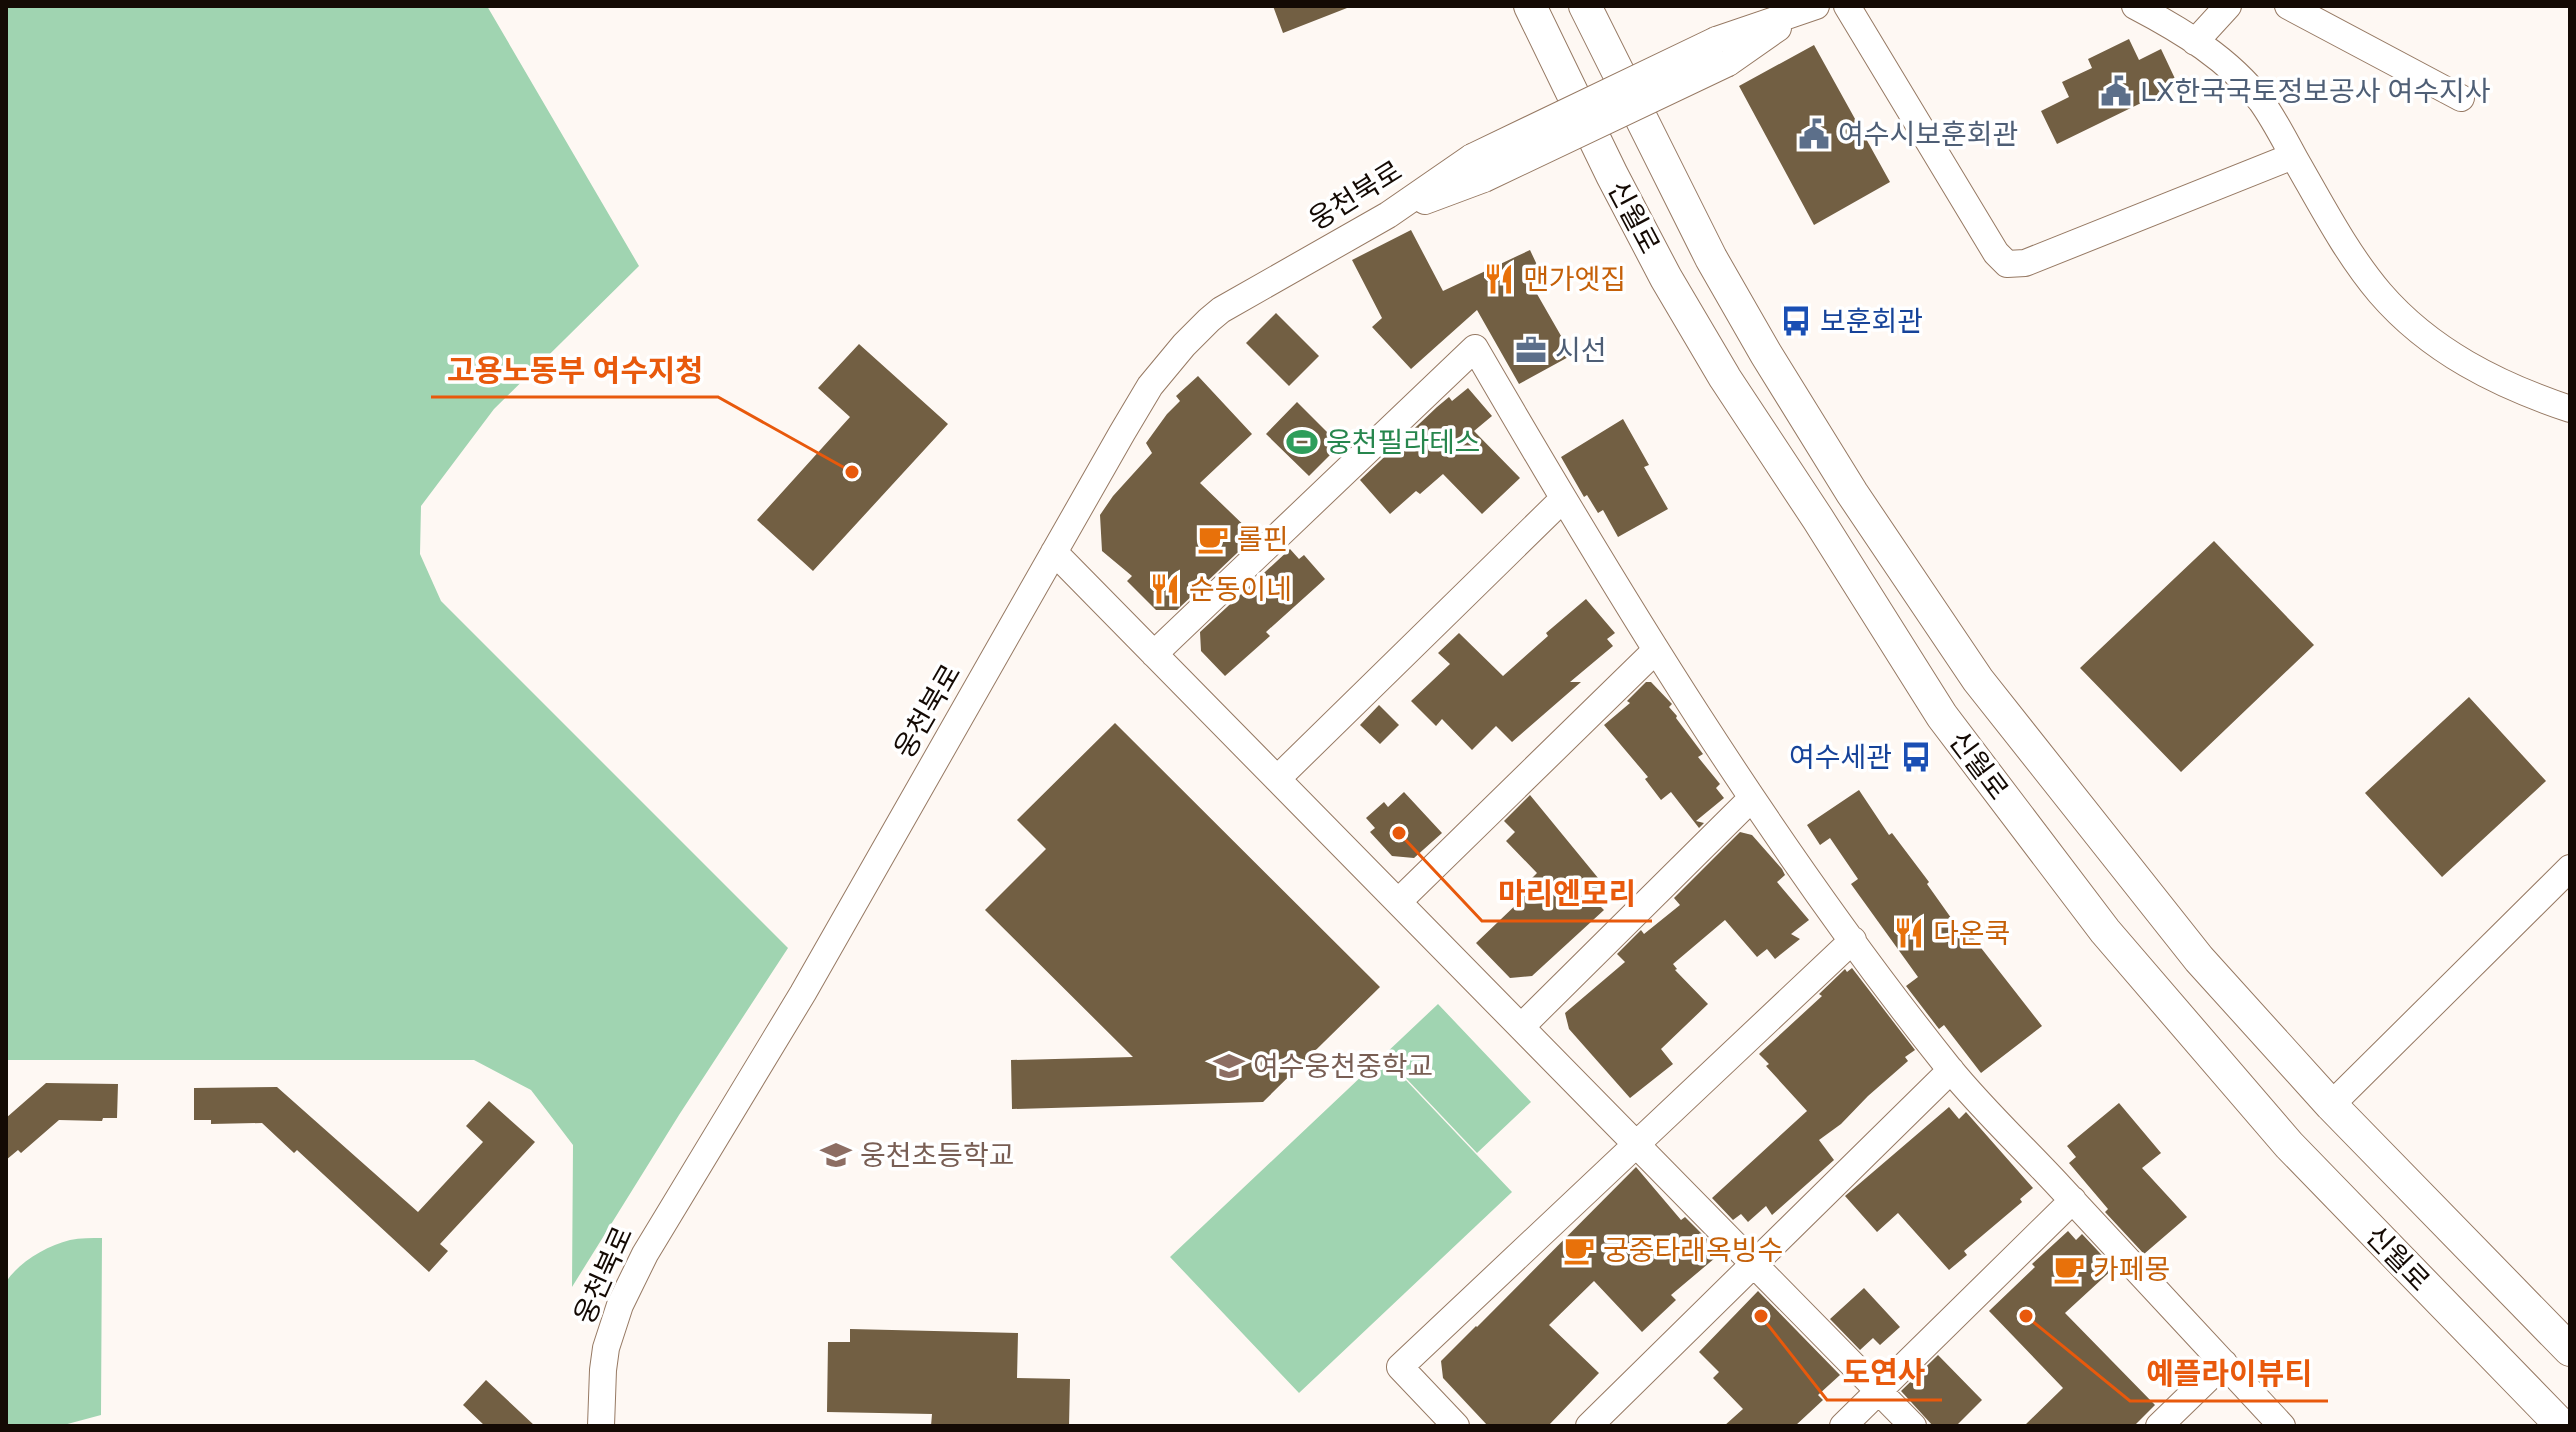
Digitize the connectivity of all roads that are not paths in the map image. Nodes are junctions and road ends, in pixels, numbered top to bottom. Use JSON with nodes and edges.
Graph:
{"nodes":[{"id":1,"x":1530,"y":6,"type":"edge"},
{"id":2,"x":1585,"y":6,"type":"edge"},
{"id":3,"x":1847,"y":6,"type":"edge"},
{"id":4,"x":2135,"y":6,"type":"edge"},
{"id":5,"x":2228,"y":6,"type":"edge"},
{"id":6,"x":2288,"y":6,"type":"edge"},
{"id":7,"x":1810,"y":9,"type":"edge"},
{"id":8,"x":2195,"y":42,"type":"junction"},
{"id":9,"x":2461,"y":98,"type":"dead end"},
{"id":10,"x":2293,"y":156,"type":"junction"},
{"id":11,"x":2570,"y":409,"type":"edge"},
{"id":12,"x":1563,"y":499,"type":"junction"},
{"id":13,"x":1054,"y":552,"type":"junction"},
{"id":14,"x":1655,"y":651,"type":"junction"},
{"id":15,"x":1154,"y":654,"type":"junction"},
{"id":16,"x":1277,"y":779,"type":"junction"},
{"id":17,"x":1752,"y":798,"type":"junction"},
{"id":18,"x":2570,"y":868,"type":"edge"},
{"id":19,"x":1398,"y":902,"type":"junction"},
{"id":20,"x":1853,"y":940,"type":"junction"},
{"id":21,"x":1521,"y":1027,"type":"junction"},
{"id":22,"x":1951,"y":1070,"type":"junction"},
{"id":23,"x":2331,"y":1105,"type":"junction"},
{"id":24,"x":1637,"y":1144,"type":"junction"},
{"id":25,"x":2073,"y":1200,"type":"junction"},
{"id":26,"x":1754,"y":1264,"type":"junction"},
{"id":27,"x":2570,"y":1350,"type":"edge"},
{"id":28,"x":2224,"y":1363,"type":"junction"},
{"id":29,"x":1879,"y":1391,"type":"junction"},
{"id":30,"x":601,"y":1426,"type":"edge"},
{"id":31,"x":1456,"y":1426,"type":"edge"},
{"id":32,"x":1589,"y":1426,"type":"edge"},
{"id":33,"x":1843,"y":1426,"type":"edge"},
{"id":34,"x":1913,"y":1426,"type":"edge"},
{"id":35,"x":2159,"y":1426,"type":"edge"},
{"id":36,"x":2282,"y":1426,"type":"edge"},
{"id":37,"x":2562,"y":1426,"type":"edge"}],
"edges":[{"from":1,"to":37,"type":"street","name":"신월로"},
{"from":2,"to":23,"type":"street","name":"신월로"},
{"from":3,"to":10,"type":"street"},
{"from":4,"to":8,"type":"street"},
{"from":5,"to":8,"type":"street"},
{"from":6,"to":9,"type":"street"},
{"from":7,"to":13,"type":"street","name":"웅천북로","bridge":true},
{"from":8,"to":10,"type":"street"},
{"from":10,"to":11,"type":"street"},
{"from":12,"to":14,"type":"street"},
{"from":12,"to":15,"type":"street"},
{"from":12,"to":16,"type":"street"},
{"from":13,"to":15,"type":"street"},
{"from":13,"to":30,"type":"street","name":"웅천북로"},
{"from":14,"to":17,"type":"street"},
{"from":14,"to":19,"type":"street"},
{"from":15,"to":16,"type":"street"},
{"from":16,"to":19,"type":"street"},
{"from":17,"to":20,"type":"street"},
{"from":17,"to":21,"type":"street"},
{"from":18,"to":23,"type":"street"},
{"from":19,"to":21,"type":"street"},
{"from":20,"to":22,"type":"street"},
{"from":20,"to":24,"type":"street"},
{"from":21,"to":24,"type":"street"},
{"from":22,"to":25,"type":"street"},
{"from":22,"to":26,"type":"street"},
{"from":23,"to":27,"type":"street","name":"신월로"},
{"from":24,"to":26,"type":"street"},
{"from":24,"to":31,"type":"street"},
{"from":25,"to":28,"type":"street"},
{"from":25,"to":29,"type":"street"},
{"from":26,"to":29,"type":"street"},
{"from":26,"to":32,"type":"street"},
{"from":28,"to":35,"type":"street"},
{"from":28,"to":36,"type":"street"},
{"from":29,"to":33,"type":"street"},
{"from":29,"to":34,"type":"street"}]}
